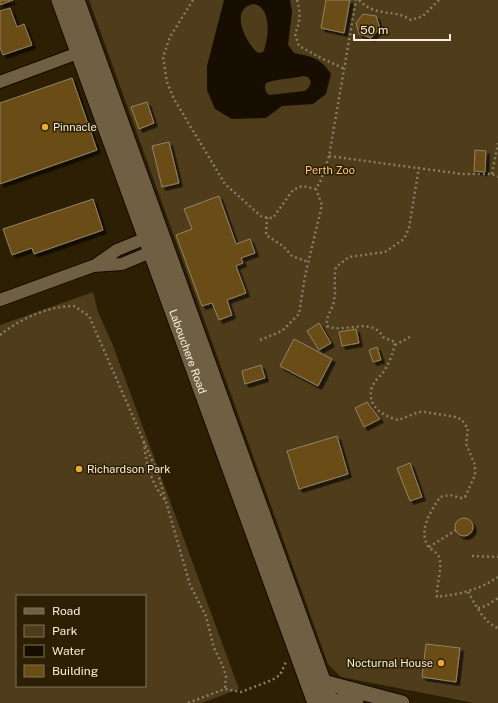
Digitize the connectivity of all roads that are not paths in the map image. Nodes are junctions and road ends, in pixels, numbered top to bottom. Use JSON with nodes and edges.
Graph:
{"nodes":[{"id":1,"x":60,"y":0,"type":"edge"},
{"id":2,"x":76,"y":0,"type":"edge"},
{"id":3,"x":78,"y":53,"type":"junction"},
{"id":4,"x":0,"y":82,"type":"edge"},
{"id":5,"x":155,"y":242,"type":"junction"},
{"id":6,"x":0,"y":300,"type":"edge"},
{"id":7,"x":323,"y":682,"type":"junction"},
{"id":8,"x":326,"y":702,"type":"edge"},
{"id":9,"x":356,"y":703,"type":"edge"},
{"id":10,"x":402,"y":703,"type":"edge"}],
"edges":[{"from":1,"to":3,"type":"main road","name":"Labouchere Road"},
{"from":2,"to":5,"type":"main road","name":"Labouchere Road"},
{"from":3,"to":4,"type":"street"},
{"from":3,"to":5,"type":"main road","name":"Labouchere Road"},
{"from":5,"to":6,"type":"street"},
{"from":5,"to":7,"type":"main road","name":"Labouchere Road"},
{"from":5,"to":8,"type":"main road","name":"Labouchere Road"},
{"from":7,"to":8,"type":"main road","name":"Labouchere Road"},
{"from":7,"to":10,"type":"street"},
{"from":8,"to":9,"type":"street"}]}
